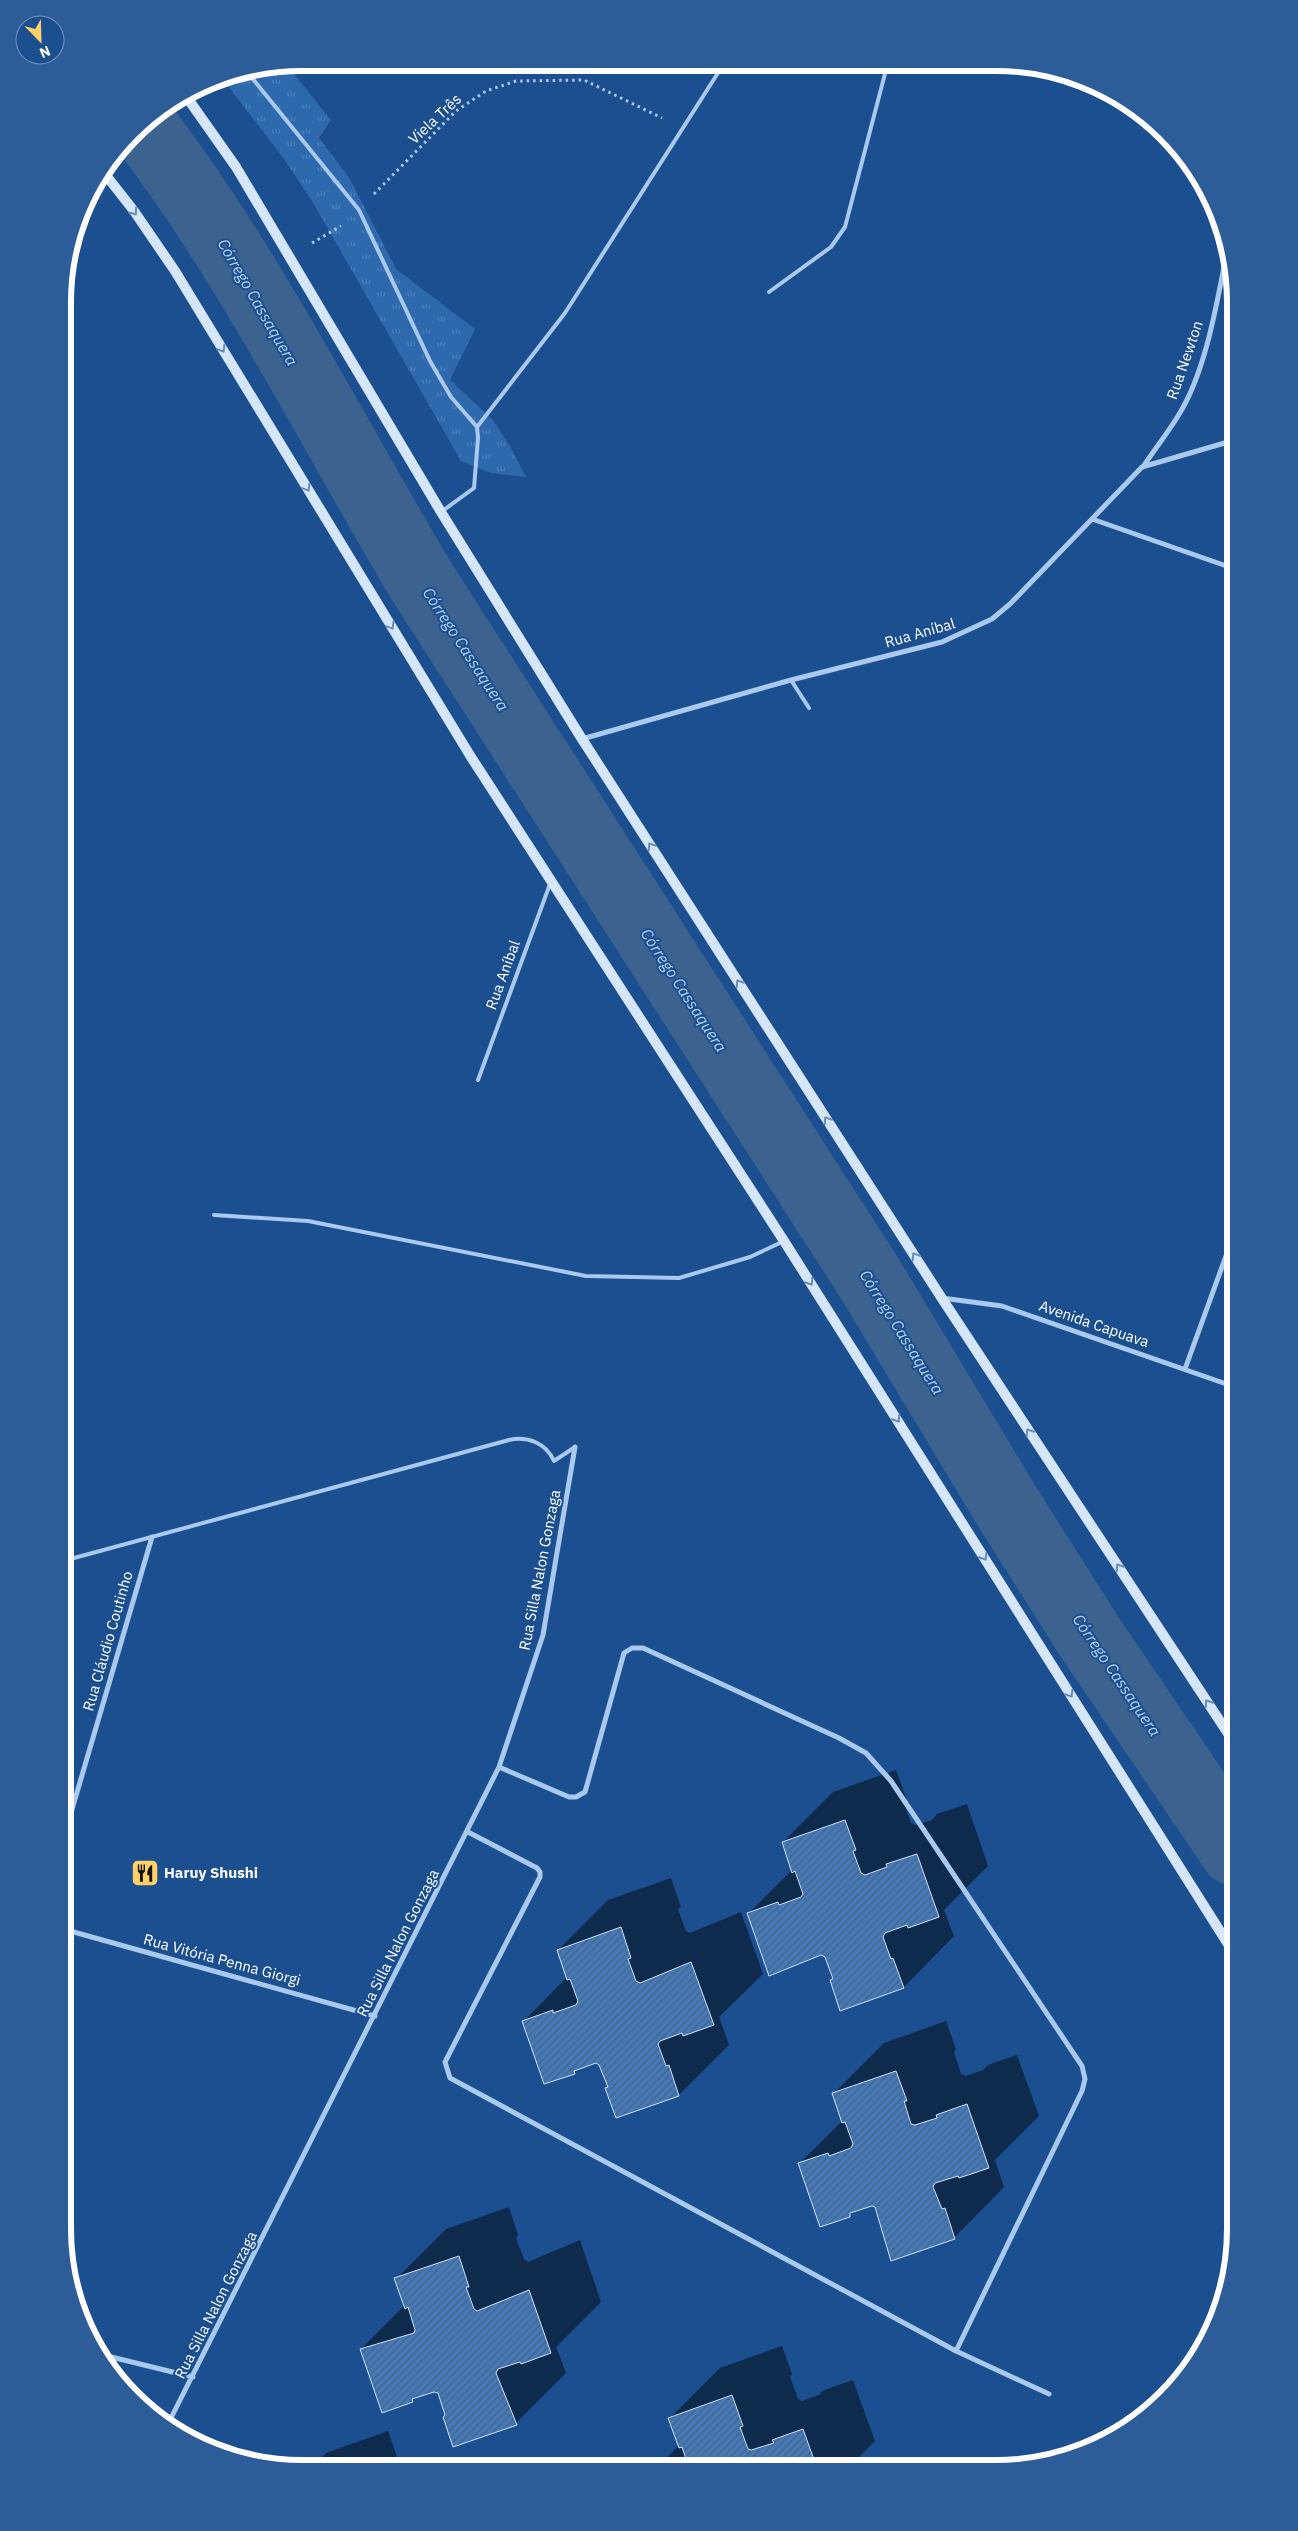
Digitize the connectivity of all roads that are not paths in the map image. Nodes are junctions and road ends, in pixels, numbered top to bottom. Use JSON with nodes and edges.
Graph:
{"nodes":[{"id":1,"x":719,"y":71,"type":"edge"},
{"id":2,"x":887,"y":71,"type":"edge"},
{"id":3,"x":251,"y":77,"type":"edge"},
{"id":4,"x":189,"y":101,"type":"edge"},
{"id":5,"x":107,"y":178,"type":"edge"},
{"id":6,"x":1224,"y":267,"type":"edge"},
{"id":7,"x":769,"y":292,"type":"dead end"},
{"id":8,"x":477,"y":427,"type":"junction"},
{"id":9,"x":1227,"y":443,"type":"edge"},
{"id":10,"x":1142,"y":467,"type":"junction"},
{"id":11,"x":441,"y":512,"type":"junction"},
{"id":12,"x":1092,"y":518,"type":"junction"},
{"id":13,"x":1227,"y":566,"type":"edge"},
{"id":14,"x":791,"y":680,"type":"junction"},
{"id":15,"x":809,"y":708,"type":"dead end"},
{"id":16,"x":582,"y":739,"type":"junction"},
{"id":17,"x":552,"y":880,"type":"junction"},
{"id":18,"x":478,"y":1080,"type":"dead end"},
{"id":19,"x":214,"y":1214,"type":"dead end"},
{"id":20,"x":784,"y":1241,"type":"junction"},
{"id":21,"x":1227,"y":1253,"type":"edge"},
{"id":22,"x":941,"y":1297,"type":"junction"},
{"id":23,"x":1185,"y":1369,"type":"junction"},
{"id":24,"x":1227,"y":1384,"type":"edge"},
{"id":25,"x":574,"y":1447,"type":"joint"},
{"id":26,"x":152,"y":1537,"type":"junction"},
{"id":27,"x":71,"y":1559,"type":"edge"},
{"id":28,"x":1227,"y":1732,"type":"edge"},
{"id":29,"x":499,"y":1767,"type":"junction"},
{"id":30,"x":71,"y":1813,"type":"edge"},
{"id":31,"x":468,"y":1832,"type":"junction"},
{"id":32,"x":71,"y":1931,"type":"edge"},
{"id":33,"x":1227,"y":1942,"type":"edge"},
{"id":34,"x":375,"y":2016,"type":"junction"},
{"id":35,"x":956,"y":2351,"type":"junction"},
{"id":36,"x":110,"y":2357,"type":"edge"},
{"id":37,"x":193,"y":2377,"type":"junction"},
{"id":38,"x":1049,"y":2394,"type":"dead end"},
{"id":39,"x":171,"y":2419,"type":"edge"}],
"edges":[{"from":1,"to":8,"type":"lane"},
{"from":2,"to":7,"type":"lane"},
{"from":3,"to":8,"type":"lane"},
{"from":4,"to":11,"type":"main road"},
{"from":5,"to":17,"type":"main road","one_way":true},
{"from":6,"to":10,"type":"street","name":"Rua Newton"},
{"from":8,"to":11,"type":"lane"},
{"from":9,"to":10,"type":"street","name":"Rua Aníbal"},
{"from":10,"to":12,"type":"street","name":"Rua Aníbal"},
{"from":11,"to":16,"type":"main road"},
{"from":12,"to":13,"type":"street"},
{"from":12,"to":14,"type":"street","name":"Rua Aníbal"},
{"from":14,"to":15,"type":"lane"},
{"from":14,"to":16,"type":"street","name":"Rua Aníbal"},
{"from":22,"to":16,"type":"main road","one_way":true},
{"from":17,"to":18,"type":"lane","name":"Rua Aníbal"},
{"from":17,"to":20,"type":"main road"},
{"from":19,"to":20,"type":"lane"},
{"from":20,"to":33,"type":"main road","one_way":true},
{"from":21,"to":23,"type":"street"},
{"from":22,"to":23,"type":"street","name":"Avenida Capuava"},
{"from":28,"to":22,"type":"main road","one_way":true},
{"from":23,"to":24,"type":"street","name":"Avenida Capuava"},
{"from":25,"to":26,"type":"lane"},
{"from":25,"to":29,"type":"street","name":"Rua Silla Nalon Gonzaga"},
{"from":26,"to":27,"type":"lane"},
{"from":26,"to":30,"type":"street","name":"Rua Cláudio Coutinho"},
{"from":29,"to":31,"type":"street","name":"Rua Silla Nalon Gonzaga"},
{"from":29,"to":35,"type":"street"},
{"from":31,"to":34,"type":"street","name":"Rua Silla Nalon Gonzaga"},
{"from":31,"to":35,"type":"street"},
{"from":32,"to":34,"type":"street","name":"Rua Vitória Penna Giorgi"},
{"from":34,"to":37,"type":"street","name":"Rua Silla Nalon Gonzaga"},
{"from":35,"to":38,"type":"street"},
{"from":36,"to":37,"type":"street"},
{"from":37,"to":39,"type":"street","name":"Rua Silla Nalon Gonzaga"}]}
